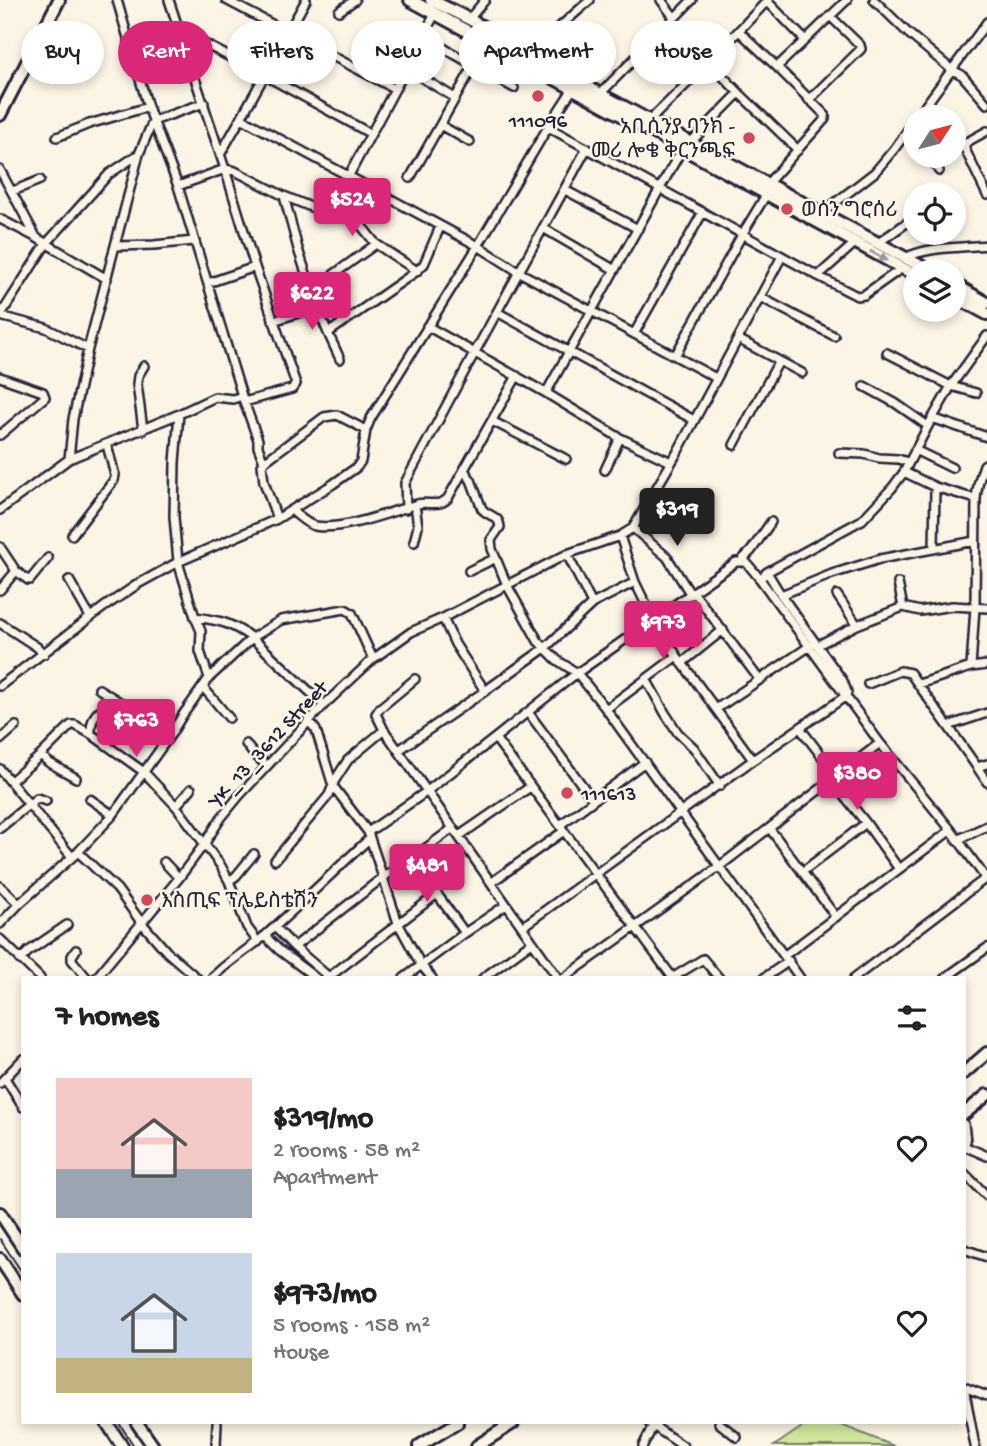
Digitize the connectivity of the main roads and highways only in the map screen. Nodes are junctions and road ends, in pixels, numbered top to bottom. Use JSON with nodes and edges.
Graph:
{"nodes":[{"id":1,"x":59,"y":0,"type":"edge"},
{"id":2,"x":410,"y":0,"type":"edge"},
{"id":3,"x":432,"y":0,"type":"edge"},
{"id":4,"x":576,"y":85,"type":"junction"},
{"id":5,"x":0,"y":115,"type":"edge"},
{"id":6,"x":686,"y":146,"type":"junction"},
{"id":7,"x":903,"y":262,"type":"edge"},
{"id":8,"x":903,"y":263,"type":"edge"},
{"id":9,"x":966,"y":291,"type":"edge"},
{"id":10,"x":966,"y":303,"type":"edge"},
{"id":11,"x":987,"y":303,"type":"edge"},
{"id":12,"x":987,"y":314,"type":"edge"},
{"id":13,"x":987,"y":1053,"type":"edge"},
{"id":14,"x":966,"y":1071,"type":"edge"},
{"id":15,"x":987,"y":1095,"type":"edge"},
{"id":16,"x":966,"y":1112,"type":"edge"},
{"id":17,"x":0,"y":1213,"type":"edge"},
{"id":18,"x":21,"y":1245,"type":"edge"},
{"id":19,"x":0,"y":1259,"type":"edge"},
{"id":20,"x":21,"y":1291,"type":"edge"},
{"id":21,"x":108,"y":1424,"type":"edge"},
{"id":22,"x":138,"y":1424,"type":"edge"},
{"id":23,"x":455,"y":1424,"type":"edge"},
{"id":24,"x":512,"y":1424,"type":"edge"},
{"id":25,"x":481,"y":1445,"type":"edge"},
{"id":26,"x":122,"y":1446,"type":"edge"},
{"id":27,"x":153,"y":1446,"type":"edge"},
{"id":28,"x":419,"y":1446,"type":"edge"}],
"edges":[{"from":1,"to":5,"type":"main road"},
{"from":2,"to":4,"type":"main road"},
{"from":3,"to":4,"type":"main road"},
{"from":4,"to":6,"type":"main road"},
{"from":4,"to":6,"type":"main road"},
{"from":6,"to":7,"type":"main road"},
{"from":6,"to":8,"type":"main road","one_way":true},
{"from":9,"to":11,"type":"main road"},
{"from":10,"to":12,"type":"main road"},
{"from":13,"to":14,"type":"main road"},
{"from":15,"to":16,"type":"main road"},
{"from":17,"to":18,"type":"main road"},
{"from":19,"to":20,"type":"main road"},
{"from":21,"to":26,"type":"main road"},
{"from":22,"to":27,"type":"main road"},
{"from":23,"to":28,"type":"main road"},
{"from":24,"to":25,"type":"main road"}]}
